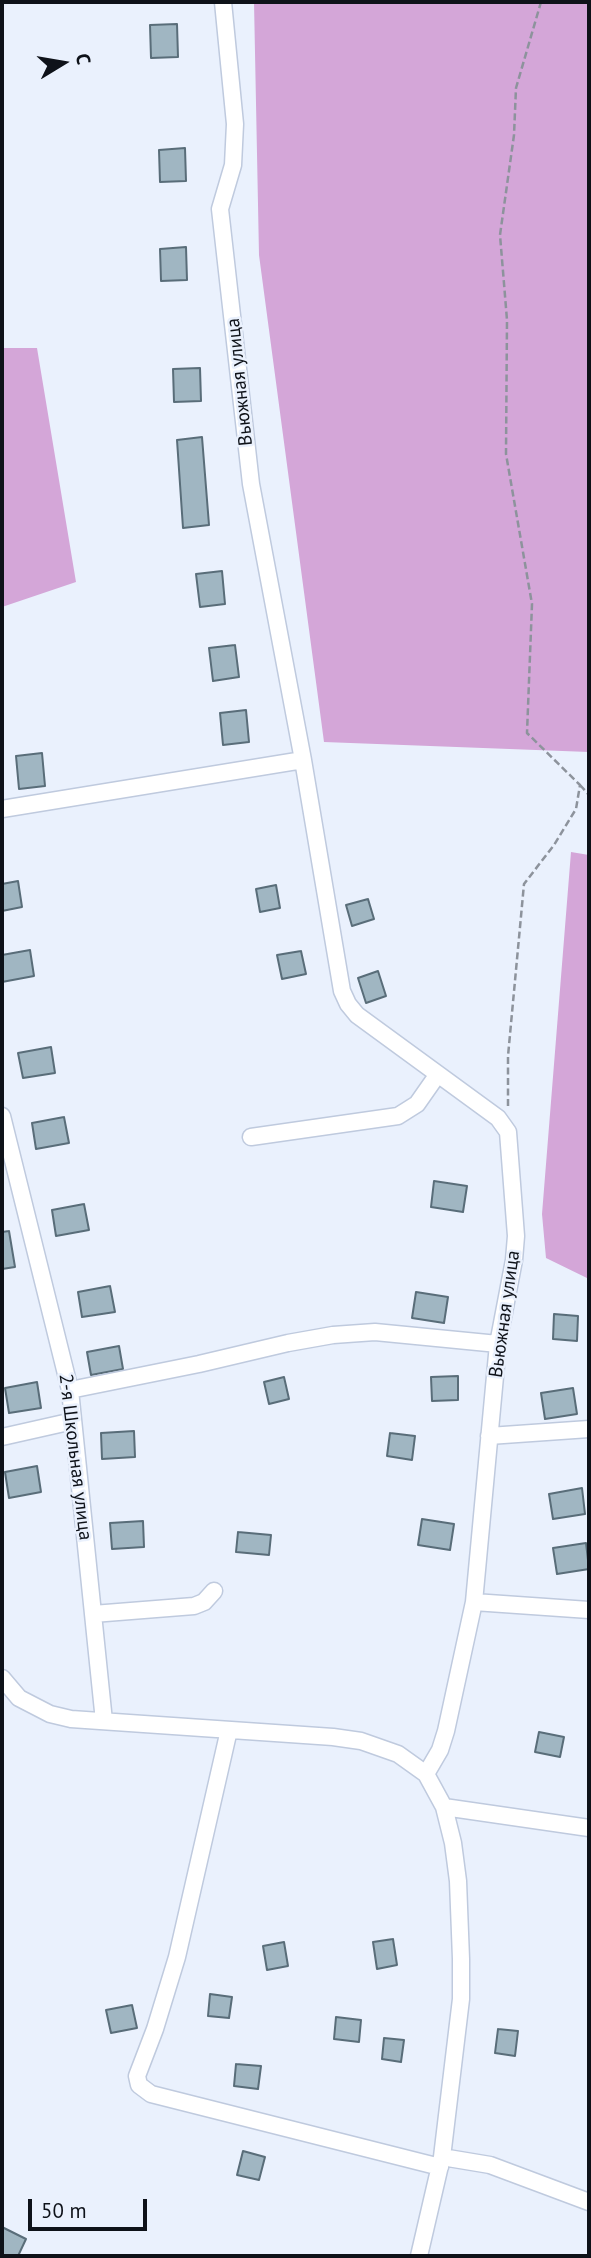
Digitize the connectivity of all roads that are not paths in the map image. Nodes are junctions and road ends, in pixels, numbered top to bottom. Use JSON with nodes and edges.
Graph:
{"nodes":[{"id":1,"x":223,"y":2,"type":"edge"},
{"id":2,"x":303,"y":760,"type":"junction"},
{"id":3,"x":2,"y":809,"type":"edge"},
{"id":4,"x":438,"y":1074,"type":"junction"},
{"id":5,"x":2,"y":1116,"type":"edge"},
{"id":6,"x":251,"y":1137,"type":"dead end"},
{"id":7,"x":498,"y":1343,"type":"junction"},
{"id":8,"x":70,"y":1390,"type":"junction"},
{"id":9,"x":73,"y":1422,"type":"junction"},
{"id":10,"x":589,"y":1429,"type":"edge"},
{"id":11,"x":489,"y":1436,"type":"junction"},
{"id":12,"x":2,"y":1437,"type":"edge"},
{"id":13,"x":214,"y":1591,"type":"dead end"},
{"id":14,"x":474,"y":1602,"type":"junction"},
{"id":15,"x":589,"y":1610,"type":"edge"},
{"id":16,"x":93,"y":1614,"type":"junction"},
{"id":17,"x":2,"y":1678,"type":"edge"},
{"id":18,"x":104,"y":1721,"type":"junction"},
{"id":19,"x":229,"y":1730,"type":"junction"},
{"id":20,"x":426,"y":1774,"type":"junction"},
{"id":21,"x":444,"y":1807,"type":"junction"},
{"id":22,"x":589,"y":1828,"type":"edge"},
{"id":23,"x":441,"y":2162,"type":"junction"},
{"id":24,"x":589,"y":2202,"type":"edge"},
{"id":25,"x":419,"y":2256,"type":"edge"}],
"edges":[{"from":1,"to":2,"type":"street","name":"Вьюжная улица"},
{"from":2,"to":3,"type":"street"},
{"from":2,"to":4,"type":"street","name":"Вьюжная улица"},
{"from":4,"to":6,"type":"street"},
{"from":4,"to":7,"type":"street","name":"Вьюжная улица"},
{"from":5,"to":8,"type":"street","name":"2-я Школьная улица"},
{"from":7,"to":8,"type":"street"},
{"from":7,"to":11,"type":"street","name":"Вьюжная улица"},
{"from":8,"to":9,"type":"street","name":"2-я Школьная улица"},
{"from":9,"to":12,"type":"street"},
{"from":9,"to":16,"type":"street","name":"2-я Школьная улица"},
{"from":10,"to":11,"type":"street"},
{"from":11,"to":14,"type":"street","name":"Вьюжная улица"},
{"from":13,"to":16,"type":"street"},
{"from":14,"to":15,"type":"street"},
{"from":14,"to":20,"type":"street","name":"Вьюжная улица"},
{"from":16,"to":18,"type":"street","name":"2-я Школьная улица"},
{"from":17,"to":18,"type":"street"},
{"from":18,"to":19,"type":"street"},
{"from":19,"to":20,"type":"street"},
{"from":19,"to":23,"type":"street"},
{"from":20,"to":21,"type":"street"},
{"from":21,"to":22,"type":"street"},
{"from":21,"to":23,"type":"street"},
{"from":23,"to":24,"type":"street"},
{"from":23,"to":25,"type":"street"}]}
